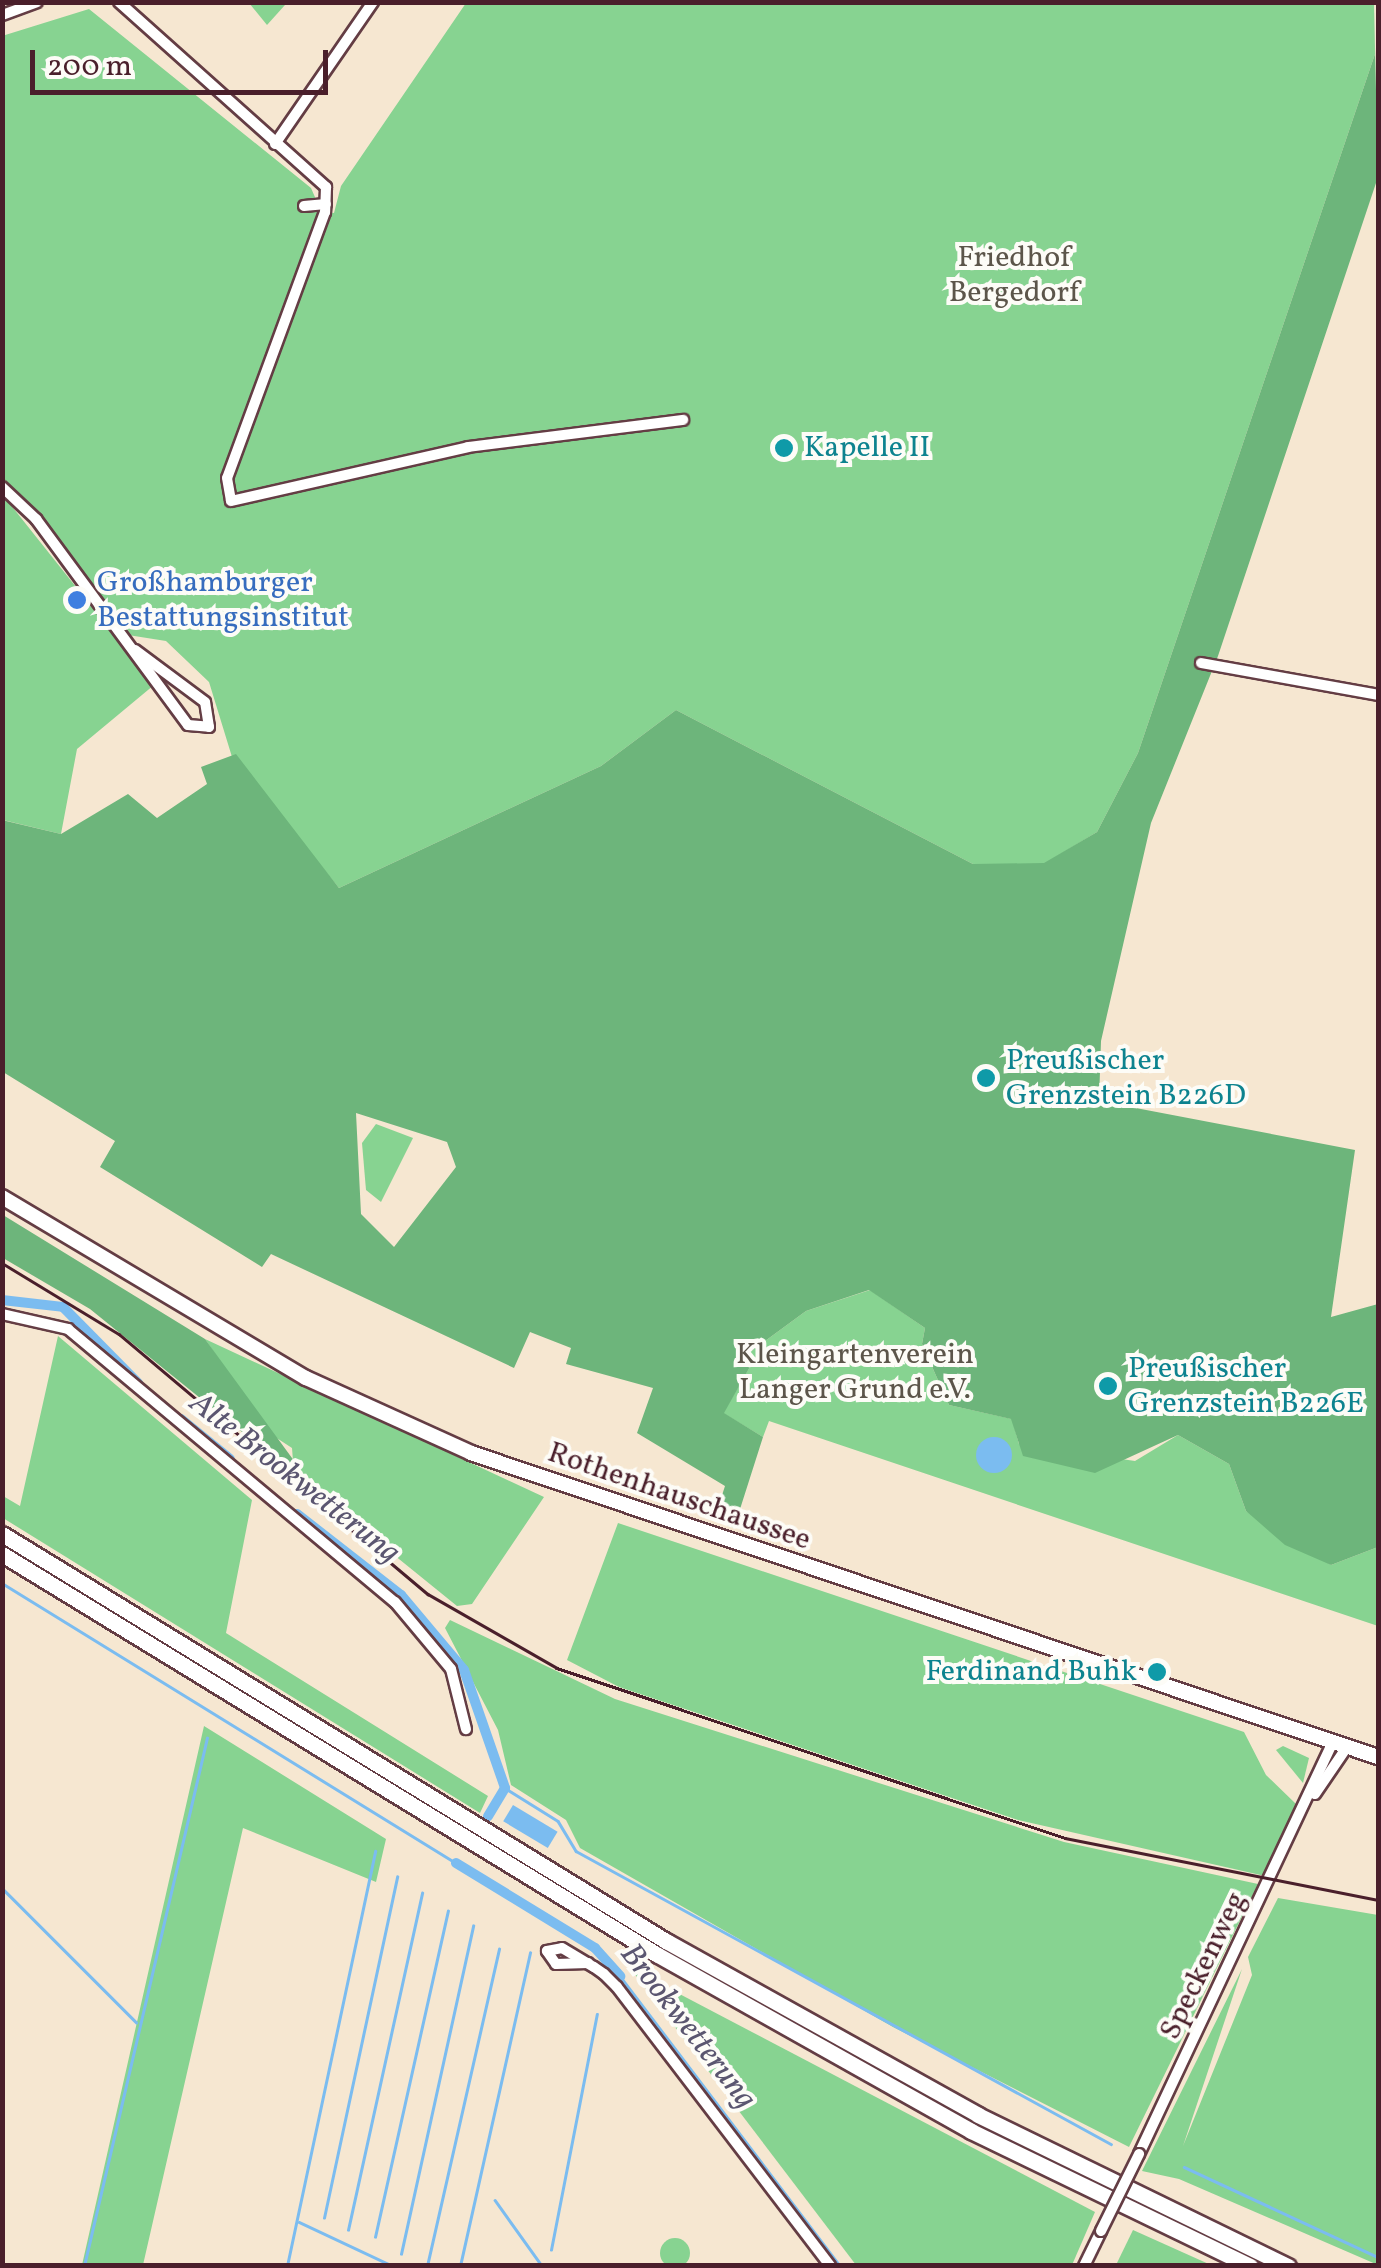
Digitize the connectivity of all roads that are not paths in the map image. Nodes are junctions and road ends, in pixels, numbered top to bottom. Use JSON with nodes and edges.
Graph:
{"nodes":[{"id":1,"x":37,"y":2,"type":"edge"},
{"id":2,"x":119,"y":2,"type":"edge"},
{"id":3,"x":373,"y":2,"type":"edge"},
{"id":4,"x":2,"y":15,"type":"edge"},
{"id":5,"x":275,"y":144,"type":"junction"},
{"id":6,"x":326,"y":204,"type":"junction"},
{"id":7,"x":304,"y":206,"type":"dead end"},
{"id":8,"x":683,"y":420,"type":"dead end"},
{"id":9,"x":2,"y":487,"type":"edge"},
{"id":10,"x":135,"y":650,"type":"junction"},
{"id":11,"x":1200,"y":664,"type":"dead end"},
{"id":12,"x":1378,"y":696,"type":"edge"},
{"id":13,"x":2,"y":1197,"type":"edge"},
{"id":14,"x":2,"y":1314,"type":"edge"},
{"id":15,"x":2,"y":1534,"type":"edge"},
{"id":16,"x":2,"y":1554,"type":"edge"},
{"id":17,"x":466,"y":1730,"type":"dead end"},
{"id":18,"x":1339,"y":1745,"type":"junction"},
{"id":19,"x":1378,"y":1757,"type":"edge"},
{"id":20,"x":588,"y":1963,"type":"dead end"},
{"id":21,"x":830,"y":2266,"type":"edge"},
{"id":22,"x":1084,"y":2266,"type":"edge"},
{"id":23,"x":1250,"y":2266,"type":"edge"},
{"id":24,"x":1288,"y":2266,"type":"edge"}],
"edges":[{"from":1,"to":4,"type":"street"},
{"from":2,"to":5,"type":"street"},
{"from":3,"to":5,"type":"street"},
{"from":5,"to":6,"type":"street"},
{"from":6,"to":7,"type":"street"},
{"from":6,"to":8,"type":"street"},
{"from":9,"to":10,"type":"street"},
{"from":10,"to":10,"type":"street"},
{"from":11,"to":12,"type":"street"},
{"from":13,"to":18,"type":"main road","name":"Rothenhauschaussee"},
{"from":14,"to":17,"type":"street"},
{"from":15,"to":24,"type":"highway"},
{"from":16,"to":23,"type":"highway"},
{"from":18,"to":19,"type":"main road","name":"Rothenhauschaussee"},
{"from":18,"to":22,"type":"street","name":"Speckenweg","bridge":true},
{"from":20,"to":21,"type":"street"}]}
